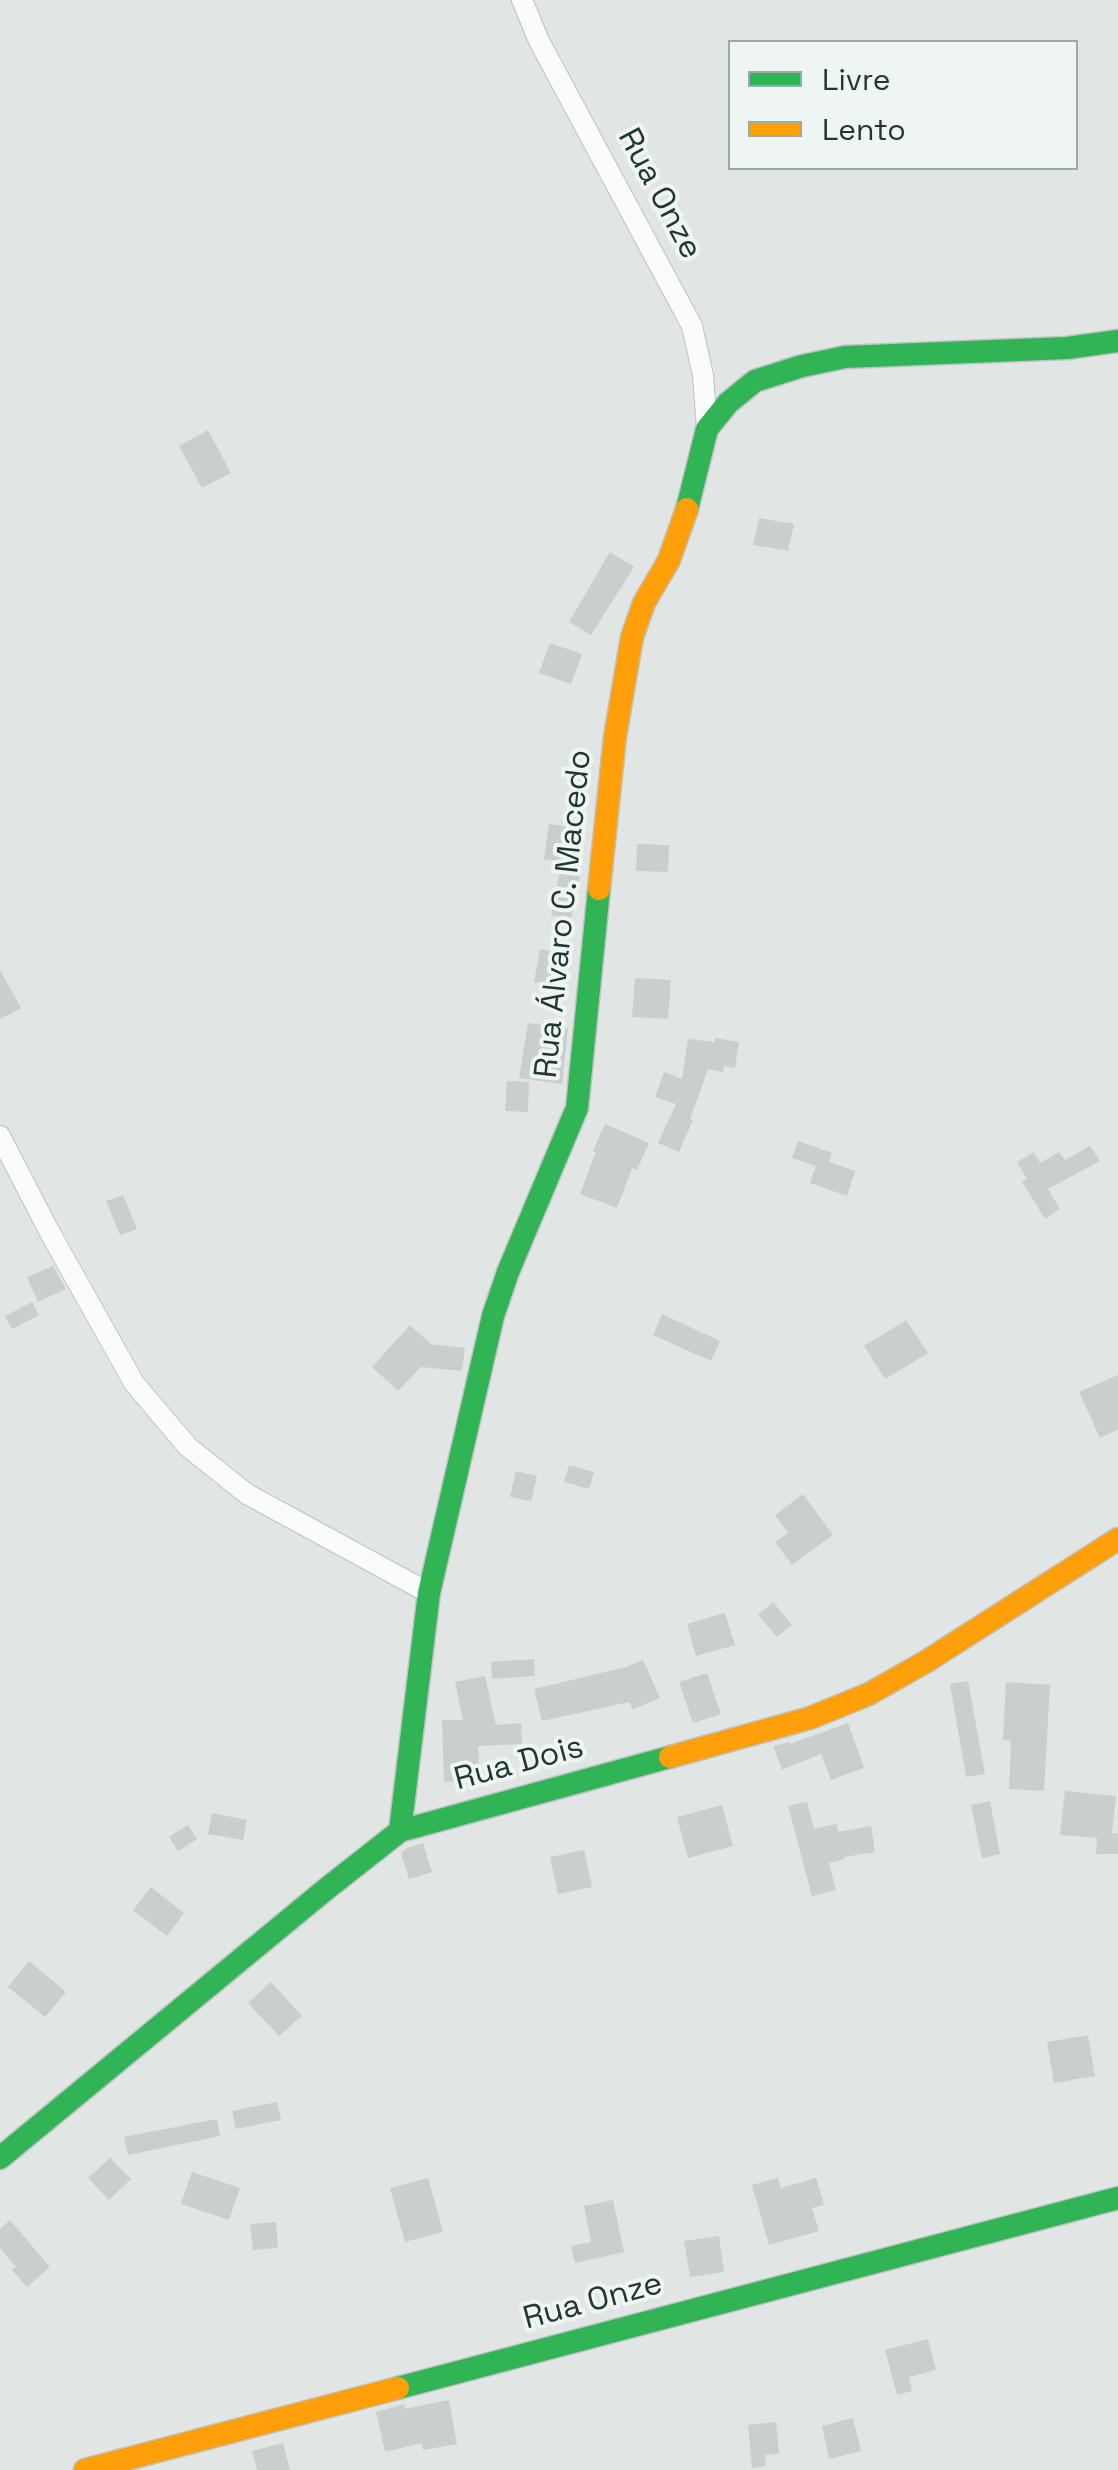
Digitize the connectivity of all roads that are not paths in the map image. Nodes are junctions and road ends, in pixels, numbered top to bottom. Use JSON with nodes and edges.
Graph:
{"nodes":[{"id":1,"x":522,"y":0,"type":"edge"},
{"id":2,"x":1118,"y":340,"type":"edge"},
{"id":3,"x":707,"y":429,"type":"junction"},
{"id":4,"x":0,"y":1136,"type":"edge"},
{"id":5,"x":1118,"y":1539,"type":"edge"},
{"id":6,"x":429,"y":1593,"type":"junction"},
{"id":7,"x":400,"y":1831,"type":"junction"},
{"id":8,"x":0,"y":2158,"type":"edge"},
{"id":9,"x":1118,"y":2198,"type":"edge"},
{"id":10,"x":85,"y":2470,"type":"edge"}],
"edges":[{"from":1,"to":3,"type":"street","name":"Rua Onze"},
{"from":2,"to":3,"type":"street","name":"Rua Álvaro C. Macedo"},
{"from":3,"to":6,"type":"street","name":"Rua Álvaro C. Macedo"},
{"from":4,"to":6,"type":"street"},
{"from":5,"to":7,"type":"street","name":"Rua Dois"},
{"from":6,"to":7,"type":"street","name":"Rua Álvaro C. Macedo"},
{"from":7,"to":8,"type":"street","name":"Rua Dois"},
{"from":9,"to":10,"type":"street","name":"Rua Onze"}]}
